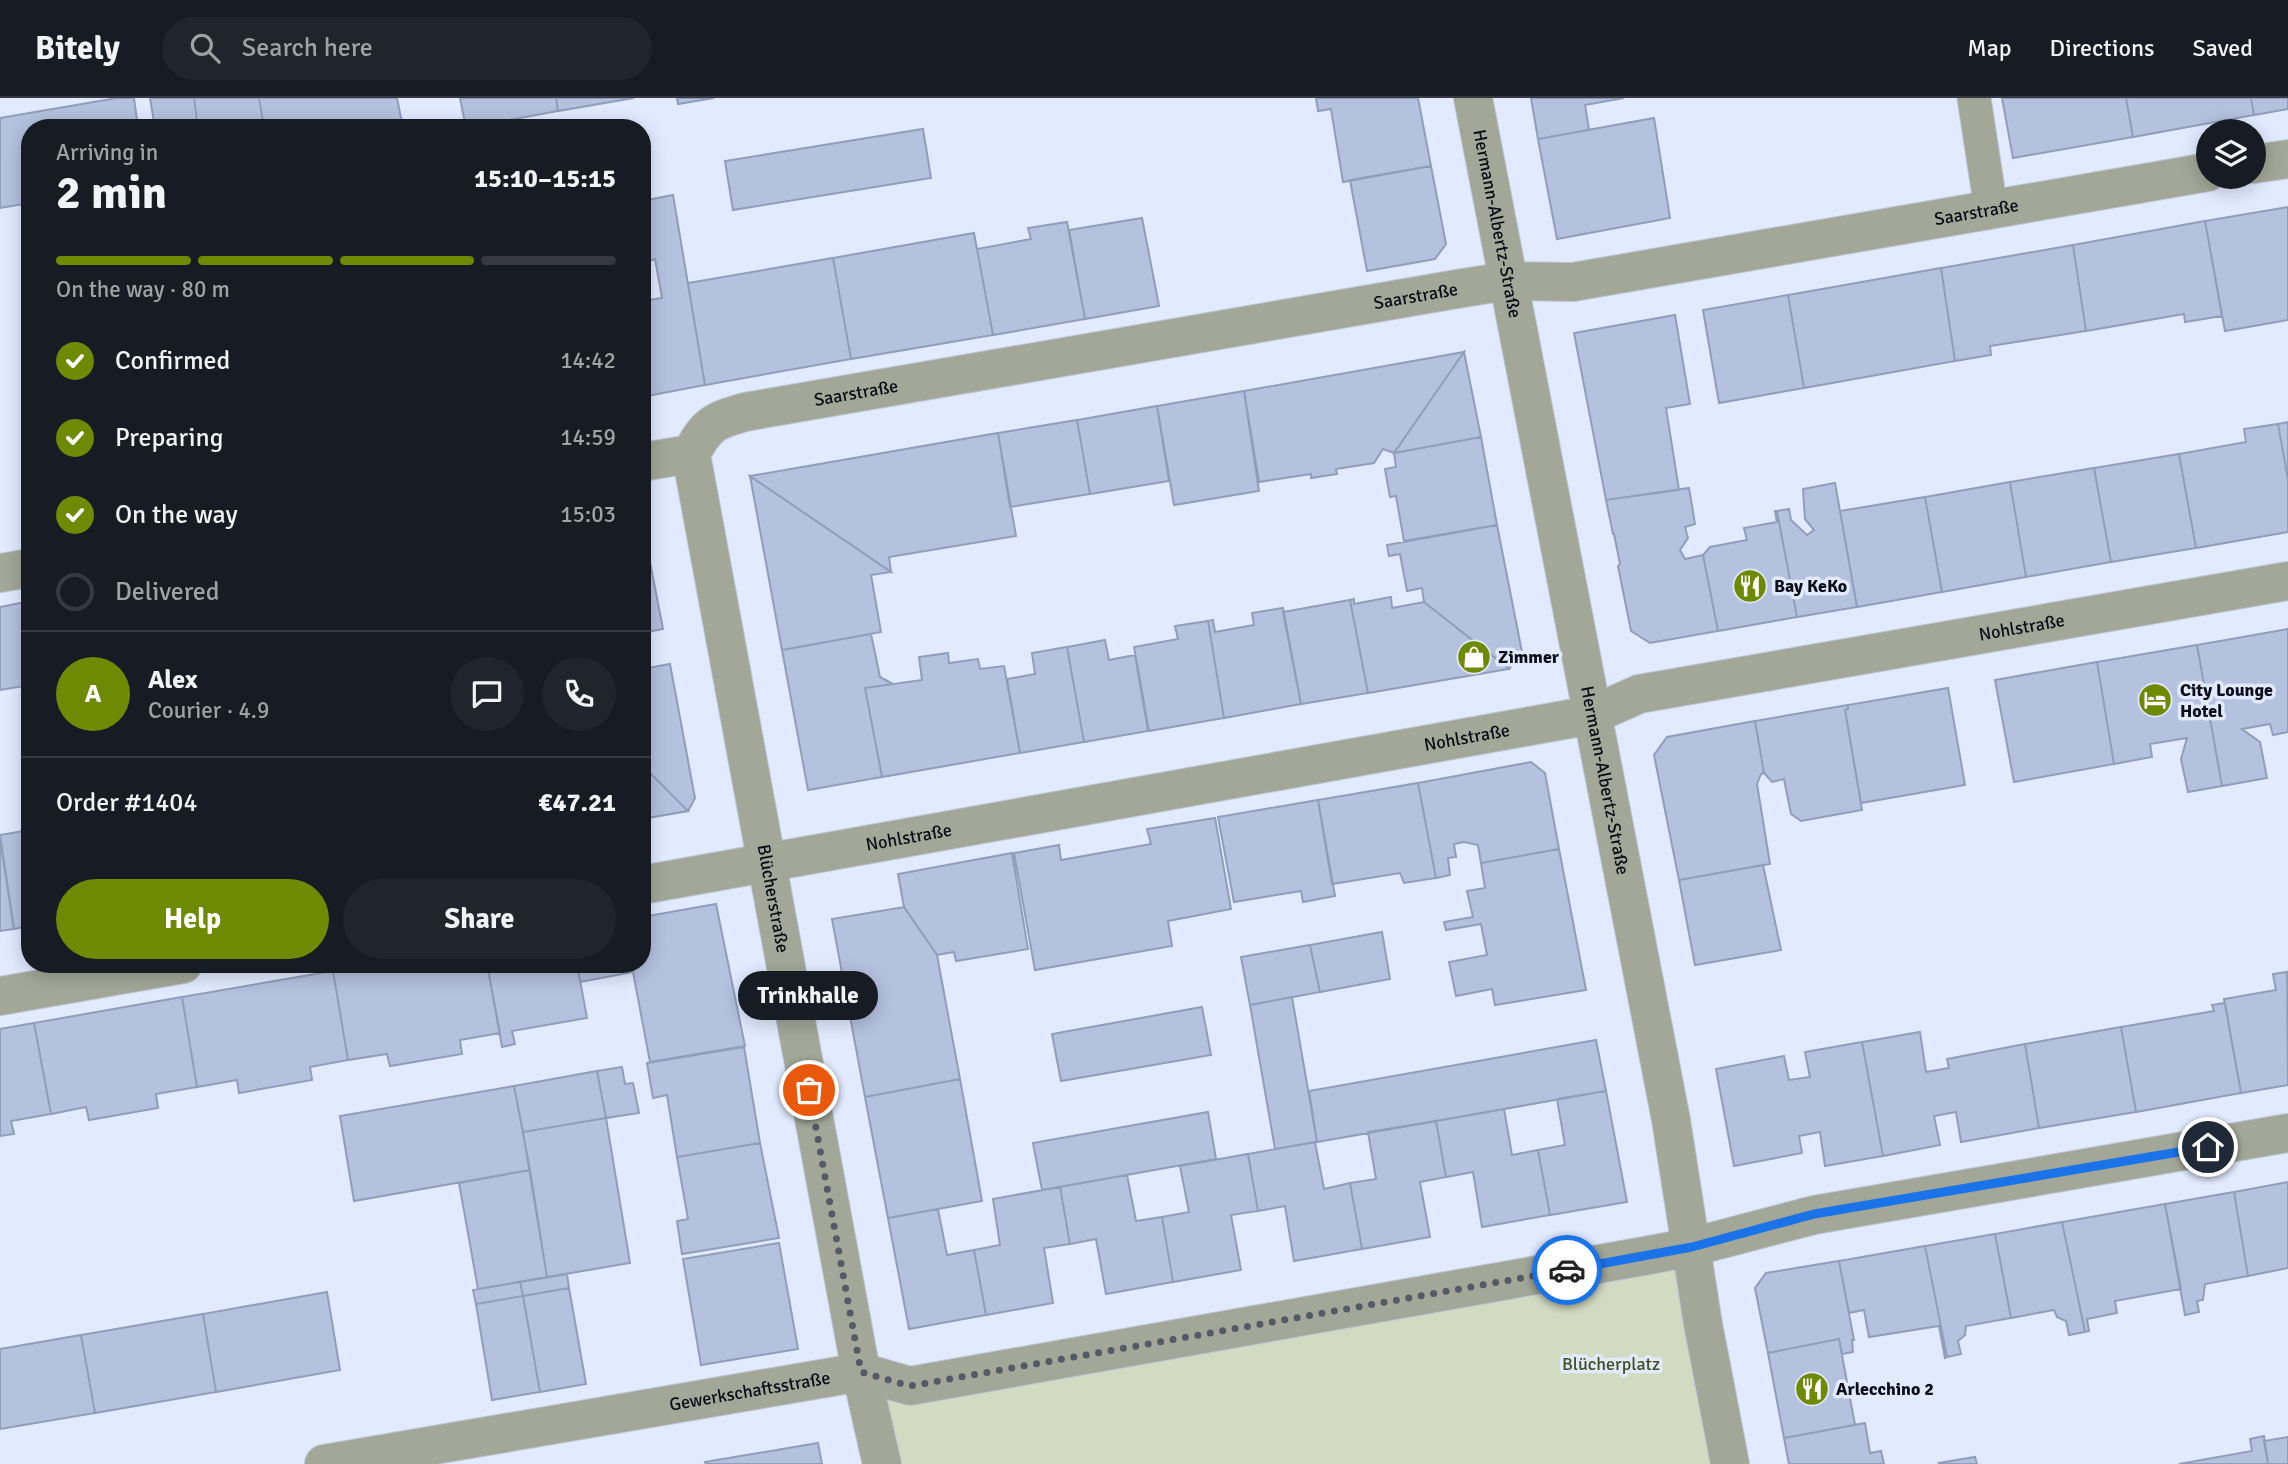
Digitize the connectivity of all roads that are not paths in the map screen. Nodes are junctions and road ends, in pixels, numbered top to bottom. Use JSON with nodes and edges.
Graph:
{"nodes":[{"id":1,"x":1473,"y":98,"type":"edge"},
{"id":2,"x":1974,"y":98,"type":"edge"},
{"id":3,"x":2288,"y":159,"type":"edge"},
{"id":4,"x":2266,"y":162,"type":"edge"},
{"id":5,"x":2196,"y":174,"type":"edge"},
{"id":6,"x":1991,"y":209,"type":"junction"},
{"id":7,"x":1507,"y":281,"type":"junction"},
{"id":8,"x":691,"y":454,"type":"junction"},
{"id":9,"x":651,"y":461,"type":"edge"},
{"id":10,"x":21,"y":570,"type":"edge"},
{"id":11,"x":0,"y":573,"type":"edge"},
{"id":12,"x":2288,"y":581,"type":"edge"},
{"id":13,"x":1592,"y":715,"type":"junction"},
{"id":14,"x":767,"y":861,"type":"junction"},
{"id":15,"x":651,"y":883,"type":"edge"},
{"id":16,"x":132,"y":973,"type":"edge"},
{"id":17,"x":0,"y":996,"type":"edge"},
{"id":18,"x":2288,"y":1133,"type":"edge"},
{"id":19,"x":1692,"y":1247,"type":"junction"},
{"id":20,"x":861,"y":1372,"type":"junction"},
{"id":21,"x":324,"y":1464,"type":"edge"},
{"id":22,"x":882,"y":1464,"type":"edge"},
{"id":23,"x":1730,"y":1464,"type":"edge"}],
"edges":[{"from":1,"to":7,"type":"street","name":"Hermann-Albertz-Straße"},
{"from":2,"to":6,"type":"lane"},
{"from":3,"to":4,"type":"street"},
{"from":5,"to":6,"type":"street","name":"Saarstraße"},
{"from":6,"to":7,"type":"street","name":"Saarstraße"},
{"from":7,"to":8,"type":"street","name":"Saarstraße"},
{"from":7,"to":13,"type":"street","name":"Hermann-Albertz-Straße"},
{"from":8,"to":9,"type":"street"},
{"from":8,"to":14,"type":"street","name":"Blücherstraße"},
{"from":10,"to":11,"type":"street"},
{"from":12,"to":13,"type":"street","name":"Nohlstraße"},
{"from":13,"to":14,"type":"street","name":"Nohlstraße"},
{"from":13,"to":19,"type":"street","name":"Hermann-Albertz-Straße"},
{"from":14,"to":15,"type":"street","name":"Nohlstraße"},
{"from":14,"to":20,"type":"street","name":"Blücherstraße"},
{"from":16,"to":17,"type":"street"},
{"from":18,"to":19,"type":"street","name":"Gewerkschaftsstraße"},
{"from":19,"to":20,"type":"street","name":"Gewerkschaftsstraße"},
{"from":19,"to":23,"type":"street","name":"Hermann-Albertz-Straße"},
{"from":20,"to":21,"type":"street","name":"Gewerkschaftsstraße"},
{"from":20,"to":22,"type":"street","name":"Blücherstraße"}]}
